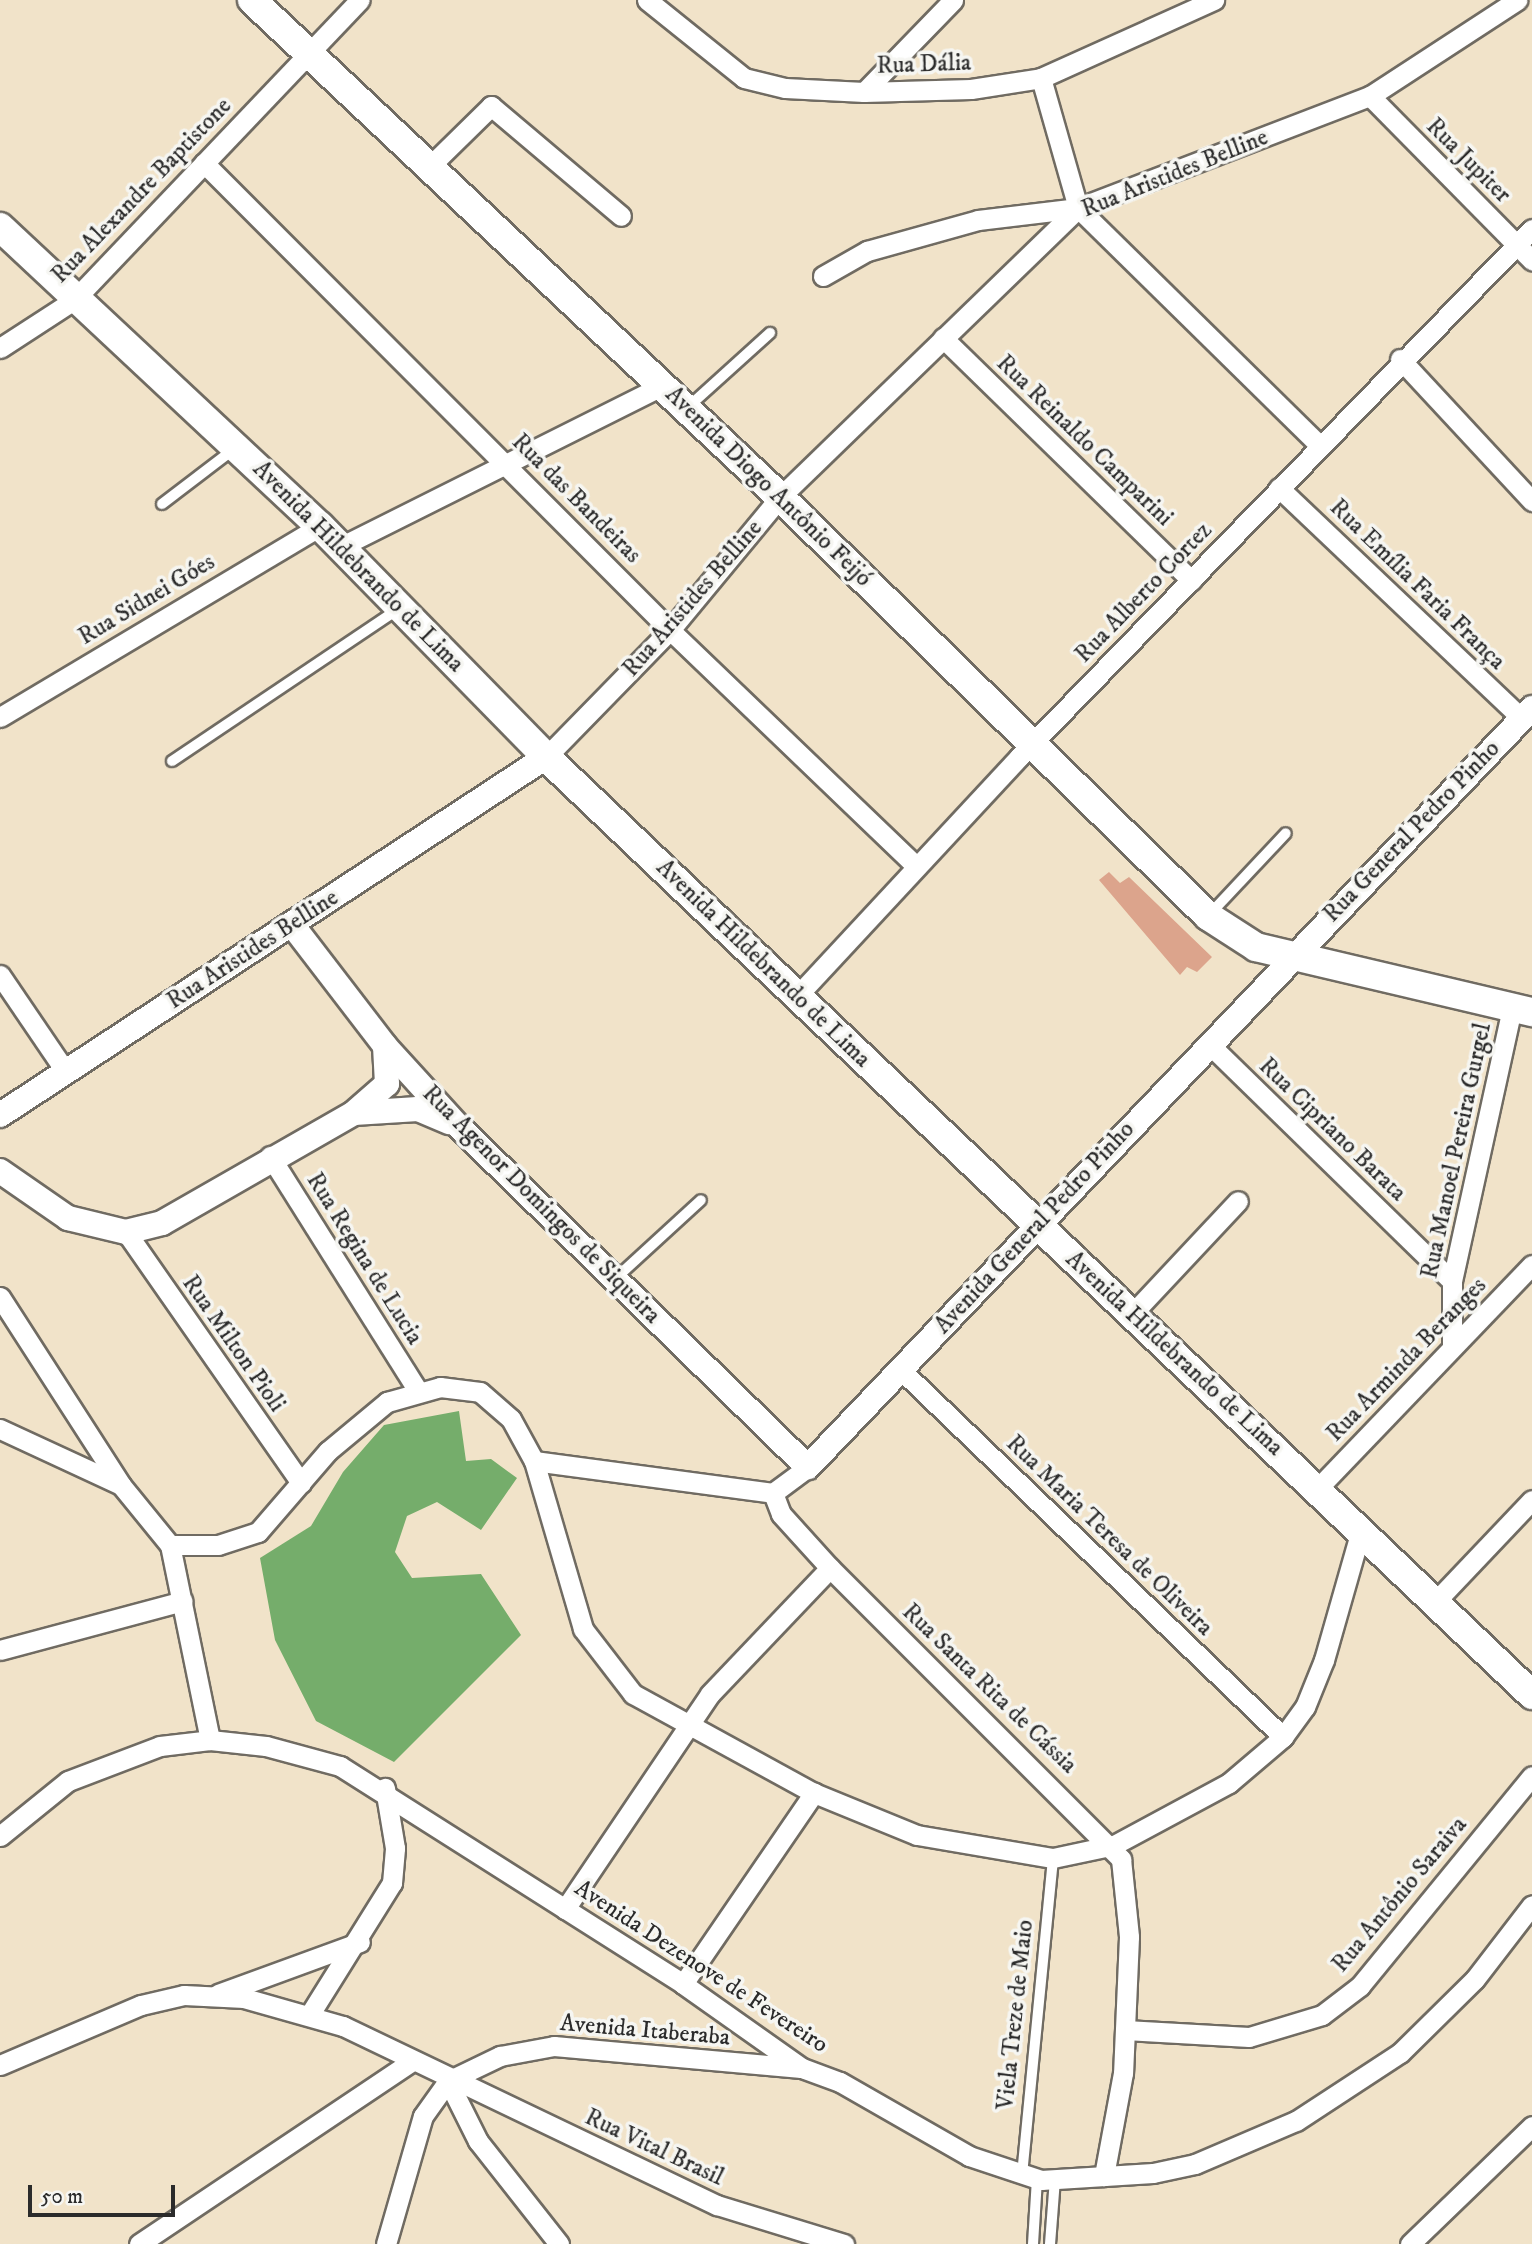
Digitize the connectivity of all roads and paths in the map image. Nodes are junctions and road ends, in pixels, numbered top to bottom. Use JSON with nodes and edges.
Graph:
{"nodes":[{"id":1,"x":252,"y":0,"type":"edge"},
{"id":2,"x":359,"y":0,"type":"edge"},
{"id":3,"x":647,"y":0,"type":"edge"},
{"id":4,"x":953,"y":0,"type":"edge"},
{"id":5,"x":1214,"y":0,"type":"edge"},
{"id":6,"x":1517,"y":0,"type":"edge"},
{"id":7,"x":668,"y":7,"type":"edge"},
{"id":8,"x":308,"y":54,"type":"junction"},
{"id":9,"x":1041,"y":78,"type":"junction"},
{"id":10,"x":864,"y":92,"type":"junction"},
{"id":11,"x":1370,"y":96,"type":"junction"},
{"id":12,"x":204,"y":163,"type":"junction"},
{"id":13,"x":427,"y":169,"type":"junction"},
{"id":14,"x":1078,"y":208,"type":"junction"},
{"id":15,"x":621,"y":216,"type":"dead end"},
{"id":16,"x":0,"y":227,"type":"edge"},
{"id":17,"x":1532,"y":229,"type":"edge"},
{"id":18,"x":1516,"y":245,"type":"junction"},
{"id":19,"x":1532,"y":260,"type":"edge"},
{"id":20,"x":823,"y":276,"type":"dead end"},
{"id":21,"x":74,"y":300,"type":"junction"},
{"id":22,"x":770,"y":333,"type":"dead end"},
{"id":23,"x":943,"y":338,"type":"junction"},
{"id":24,"x":0,"y":348,"type":"edge"},
{"id":25,"x":1400,"y":359,"type":"junction"},
{"id":26,"x":661,"y":386,"type":"junction"},
{"id":27,"x":686,"y":410,"type":"junction"},
{"id":28,"x":1319,"y":445,"type":"junction"},
{"id":29,"x":237,"y":447,"type":"junction"},
{"id":30,"x":505,"y":462,"type":"junction"},
{"id":31,"x":1279,"y":488,"type":"junction"},
{"id":32,"x":780,"y":497,"type":"junction"},
{"id":33,"x":1532,"y":501,"type":"edge"},
{"id":34,"x":162,"y":504,"type":"dead end"},
{"id":35,"x":320,"y":526,"type":"junction"},
{"id":36,"x":340,"y":547,"type":"junction"},
{"id":37,"x":1191,"y":580,"type":"junction"},
{"id":38,"x":400,"y":608,"type":"junction"},
{"id":39,"x":670,"y":630,"type":"junction"},
{"id":40,"x":1527,"y":713,"type":"edge"},
{"id":41,"x":0,"y":717,"type":"edge"},
{"id":42,"x":1033,"y":742,"type":"junction"},
{"id":43,"x":546,"y":757,"type":"junction"},
{"id":44,"x":172,"y":761,"type":"dead end"},
{"id":45,"x":1286,"y":833,"type":"dead end"},
{"id":46,"x":916,"y":866,"type":"junction"},
{"id":47,"x":1208,"y":916,"type":"junction"},
{"id":48,"x":293,"y":926,"type":"junction"},
{"id":49,"x":1292,"y":957,"type":"junction"},
{"id":50,"x":0,"y":975,"type":"edge"},
{"id":51,"x":797,"y":996,"type":"junction"},
{"id":52,"x":1522,"y":1010,"type":"edge"},
{"id":53,"x":1209,"y":1044,"type":"junction"},
{"id":54,"x":384,"y":1046,"type":"junction"},
{"id":55,"x":66,"y":1072,"type":"junction"},
{"id":56,"x":354,"y":1113,"type":"junction"},
{"id":57,"x":3,"y":1116,"type":"edge"},
{"id":58,"x":456,"y":1125,"type":"junction"},
{"id":59,"x":270,"y":1156,"type":"junction"},
{"id":60,"x":0,"y":1170,"type":"edge"},
{"id":61,"x":701,"y":1200,"type":"dead end"},
{"id":62,"x":1238,"y":1201,"type":"dead end"},
{"id":63,"x":1038,"y":1226,"type":"junction"},
{"id":64,"x":126,"y":1232,"type":"junction"},
{"id":65,"x":1532,"y":1265,"type":"edge"},
{"id":66,"x":614,"y":1280,"type":"junction"},
{"id":67,"x":1452,"y":1281,"type":"junction"},
{"id":68,"x":0,"y":1297,"type":"edge"},
{"id":69,"x":1131,"y":1315,"type":"junction"},
{"id":70,"x":1452,"y":1346,"type":"junction"},
{"id":71,"x":901,"y":1370,"type":"junction"},
{"id":72,"x":417,"y":1389,"type":"junction"},
{"id":73,"x":0,"y":1429,"type":"edge"},
{"id":74,"x":534,"y":1461,"type":"junction"},
{"id":75,"x":808,"y":1467,"type":"junction"},
{"id":76,"x":301,"y":1483,"type":"junction"},
{"id":77,"x":121,"y":1485,"type":"junction"},
{"id":78,"x":1318,"y":1489,"type":"junction"},
{"id":79,"x":773,"y":1493,"type":"junction"},
{"id":80,"x":1532,"y":1500,"type":"edge"},
{"id":81,"x":1361,"y":1530,"type":"junction"},
{"id":82,"x":170,"y":1545,"type":"junction"},
{"id":83,"x":830,"y":1568,"type":"junction"},
{"id":84,"x":183,"y":1601,"type":"junction"},
{"id":85,"x":1436,"y":1601,"type":"junction"},
{"id":86,"x":0,"y":1650,"type":"edge"},
{"id":87,"x":1532,"y":1695,"type":"edge"},
{"id":88,"x":685,"y":1726,"type":"junction"},
{"id":89,"x":1283,"y":1737,"type":"junction"},
{"id":90,"x":210,"y":1740,"type":"junction"},
{"id":91,"x":1532,"y":1776,"type":"edge"},
{"id":92,"x":385,"y":1788,"type":"junction"},
{"id":93,"x":814,"y":1794,"type":"junction"},
{"id":94,"x":0,"y":1836,"type":"edge"},
{"id":95,"x":1114,"y":1845,"type":"junction"},
{"id":96,"x":1053,"y":1858,"type":"junction"},
{"id":97,"x":1532,"y":1905,"type":"edge"},
{"id":98,"x":565,"y":1909,"type":"junction"},
{"id":99,"x":360,"y":1942,"type":"junction"},
{"id":100,"x":684,"y":1984,"type":"junction"},
{"id":101,"x":218,"y":1994,"type":"junction"},
{"id":102,"x":310,"y":2014,"type":"junction"},
{"id":103,"x":1125,"y":2030,"type":"junction"},
{"id":104,"x":412,"y":2061,"type":"junction"},
{"id":105,"x":0,"y":2066,"type":"edge"},
{"id":106,"x":802,"y":2068,"type":"junction"},
{"id":107,"x":448,"y":2081,"type":"junction"},
{"id":108,"x":1532,"y":2126,"type":"edge"},
{"id":109,"x":1104,"y":2176,"type":"junction"},
{"id":110,"x":1038,"y":2178,"type":"junction"},
{"id":111,"x":139,"y":2244,"type":"edge"},
{"id":112,"x":386,"y":2244,"type":"edge"},
{"id":113,"x":559,"y":2244,"type":"edge"},
{"id":114,"x":844,"y":2244,"type":"edge"},
{"id":115,"x":1033,"y":2244,"type":"edge"},
{"id":116,"x":1050,"y":2244,"type":"edge"},
{"id":117,"x":1410,"y":2244,"type":"edge"}],
"edges":[{"from":1,"to":8,"type":"main road","name":"Avenida Diogo Antônio Feijó"},
{"from":2,"to":8,"type":"street","name":"Rua Alexandre Baptistone"},
{"from":3,"to":7,"type":"street","name":"Rua Dália"},
{"from":4,"to":10,"type":"street"},
{"from":5,"to":9,"type":"street","name":"Rua Dália"},
{"from":6,"to":11,"type":"street","name":"Rua Aristides Belline"},
{"from":7,"to":10,"type":"street","name":"Rua Dália"},
{"from":8,"to":12,"type":"street","name":"Rua Alexandre Baptistone"},
{"from":8,"to":13,"type":"main road","name":"Avenida Diogo Antônio Feijó"},
{"from":9,"to":10,"type":"street","name":"Rua Dália"},
{"from":9,"to":14,"type":"street"},
{"from":11,"to":14,"type":"street","name":"Rua Aristides Belline"},
{"from":11,"to":18,"type":"street","name":"Rua Jupiter"},
{"from":12,"to":21,"type":"street","name":"Rua Alexandre Baptistone"},
{"from":12,"to":30,"type":"street","name":"Rua das Bandeiras"},
{"from":13,"to":15,"type":"street"},
{"from":13,"to":26,"type":"main road","name":"Avenida Diogo Antônio Feijó"},
{"from":14,"to":20,"type":"street"},
{"from":14,"to":23,"type":"street","name":"Rua Aristides Belline"},
{"from":14,"to":28,"type":"street"},
{"from":16,"to":21,"type":"main road","name":"Avenida Hildebrando de Lima"},
{"from":17,"to":18,"type":"street","name":"Rua Alberto Cortez"},
{"from":18,"to":19,"type":"street","name":"Rua Jupiter"},
{"from":18,"to":25,"type":"street","name":"Rua Alberto Cortez"},
{"from":21,"to":24,"type":"street","name":"Rua Alexandre Baptistone"},
{"from":21,"to":29,"type":"main road","name":"Avenida Hildebrando de Lima"},
{"from":22,"to":27,"type":"lane"},
{"from":23,"to":32,"type":"street","name":"Rua Aristides Belline"},
{"from":23,"to":37,"type":"street","name":"Rua Reinaldo Camparini"},
{"from":25,"to":28,"type":"street","name":"Rua Alberto Cortez"},
{"from":25,"to":33,"type":"street"},
{"from":26,"to":27,"type":"main road","name":"Avenida Diogo Antônio Feijó"},
{"from":26,"to":30,"type":"street"},
{"from":27,"to":32,"type":"main road","name":"Avenida Diogo Antônio Feijó"},
{"from":28,"to":31,"type":"street","name":"Rua Alberto Cortez"},
{"from":29,"to":34,"type":"lane"},
{"from":29,"to":35,"type":"main road","name":"Avenida Hildebrando de Lima"},
{"from":30,"to":36,"type":"street"},
{"from":30,"to":39,"type":"street","name":"Rua das Bandeiras"},
{"from":31,"to":37,"type":"street","name":"Rua Alberto Cortez"},
{"from":31,"to":40,"type":"street","name":"Rua Emília Faria França"},
{"from":32,"to":39,"type":"street","name":"Rua Aristides Belline"},
{"from":32,"to":42,"type":"main road","name":"Avenida Diogo Antônio Feijó"},
{"from":35,"to":36,"type":"main road","name":"Avenida Hildebrando de Lima"},
{"from":35,"to":41,"type":"street","name":"Rua Sidnei Góes"},
{"from":36,"to":38,"type":"main road","name":"Avenida Hildebrando de Lima"},
{"from":37,"to":42,"type":"street","name":"Rua Alberto Cortez"},
{"from":38,"to":43,"type":"main road","name":"Avenida Hildebrando de Lima"},
{"from":38,"to":44,"type":"lane"},
{"from":39,"to":43,"type":"street","name":"Rua Aristides Belline"},
{"from":39,"to":46,"type":"street","name":"Rua das Bandeiras"},
{"from":40,"to":49,"type":"street","name":"Rua General Pedro Pinho"},
{"from":42,"to":46,"type":"street","name":"Rua Alberto Cortez"},
{"from":42,"to":47,"type":"main road","name":"Avenida Diogo Antônio Feijó"},
{"from":43,"to":48,"type":"street","name":"Rua Aristides Belline"},
{"from":43,"to":51,"type":"main road","name":"Avenida Hildebrando de Lima"},
{"from":45,"to":47,"type":"lane"},
{"from":46,"to":51,"type":"street","name":"Rua Alberto Cortez"},
{"from":47,"to":49,"type":"main road","name":"Avenida Diogo Antônio Feijó"},
{"from":48,"to":54,"type":"street","name":"Rua Agenor Domingos de Siqueira"},
{"from":48,"to":55,"type":"street","name":"Rua Aristides Belline"},
{"from":49,"to":52,"type":"main road","name":"Avenida Diogo Antônio Feijó"},
{"from":49,"to":53,"type":"street","name":"Avenida General Pedro Pinho"},
{"from":50,"to":55,"type":"street"},
{"from":51,"to":63,"type":"main road","name":"Avenida Hildebrando de Lima"},
{"from":52,"to":67,"type":"street","name":"Rua Manoel Pereira Gurgel"},
{"from":53,"to":63,"type":"street","name":"Avenida General Pedro Pinho"},
{"from":53,"to":67,"type":"street","name":"Rua Cipriano Barata"},
{"from":54,"to":56,"type":"street"},
{"from":54,"to":58,"type":"street","name":"Rua Agenor Domingos de Siqueira"},
{"from":55,"to":57,"type":"street","name":"Rua Aristides Belline"},
{"from":56,"to":58,"type":"street"},
{"from":56,"to":59,"type":"street"},
{"from":58,"to":66,"type":"street","name":"Rua Agenor Domingos de Siqueira"},
{"from":59,"to":64,"type":"street"},
{"from":59,"to":72,"type":"street","name":"Rua Regina de Lucia"},
{"from":60,"to":64,"type":"street"},
{"from":61,"to":66,"type":"lane"},
{"from":62,"to":69,"type":"street"},
{"from":63,"to":69,"type":"main road","name":"Avenida Hildebrando de Lima"},
{"from":63,"to":71,"type":"street","name":"Avenida General Pedro Pinho"},
{"from":64,"to":76,"type":"street","name":"Rua Milton Pioli"},
{"from":65,"to":70,"type":"street","name":"Rua Arminda Beranges"},
{"from":66,"to":75,"type":"street","name":"Rua Agenor Domingos de Siqueira"},
{"from":67,"to":70,"type":"street","name":"Rua Manoel Pereira Gurgel"},
{"from":68,"to":77,"type":"street"},
{"from":69,"to":78,"type":"main road","name":"Avenida Hildebrando de Lima"},
{"from":70,"to":78,"type":"street","name":"Rua Arminda Beranges"},
{"from":71,"to":75,"type":"street","name":"Avenida General Pedro Pinho"},
{"from":71,"to":89,"type":"street","name":"Rua Maria Teresa de Oliveira"},
{"from":72,"to":74,"type":"street"},
{"from":72,"to":76,"type":"street"},
{"from":73,"to":77,"type":"street"},
{"from":74,"to":79,"type":"street"},
{"from":74,"to":88,"type":"street"},
{"from":75,"to":79,"type":"street","name":"Avenida General Pedro Pinho"},
{"from":76,"to":82,"type":"street"},
{"from":77,"to":82,"type":"street"},
{"from":78,"to":81,"type":"main road","name":"Avenida Hildebrando de Lima"},
{"from":79,"to":83,"type":"street","name":"Rua Santa Rita de Cássia"},
{"from":80,"to":85,"type":"street"},
{"from":81,"to":85,"type":"main road","name":"Avenida Hildebrando de Lima"},
{"from":81,"to":89,"type":"street"},
{"from":82,"to":84,"type":"street"},
{"from":83,"to":88,"type":"street"},
{"from":83,"to":95,"type":"street","name":"Rua Santa Rita de Cássia"},
{"from":84,"to":86,"type":"street"},
{"from":84,"to":90,"type":"street"},
{"from":85,"to":87,"type":"main road","name":"Avenida Hildebrando de Lima"},
{"from":88,"to":93,"type":"street"},
{"from":88,"to":98,"type":"street"},
{"from":89,"to":95,"type":"street"},
{"from":90,"to":92,"type":"street","name":"Avenida Dezenove de Fevereiro"},
{"from":90,"to":94,"type":"street","name":"Avenida Dezenove de Fevereiro"},
{"from":91,"to":103,"type":"street","name":"Rua Antônio Saraiva"},
{"from":92,"to":98,"type":"street","name":"Avenida Dezenove de Fevereiro"},
{"from":92,"to":99,"type":"street"},
{"from":93,"to":96,"type":"street"},
{"from":93,"to":100,"type":"street"},
{"from":95,"to":96,"type":"street"},
{"from":95,"to":103,"type":"street","name":"Rua Santa Rita de Cássia"},
{"from":96,"to":110,"type":"lane","name":"Viela Treze de Maio"},
{"from":97,"to":109,"type":"street","name":"Avenida Dezenove de Fevereiro"},
{"from":98,"to":100,"type":"street","name":"Avenida Dezenove de Fevereiro"},
{"from":99,"to":101,"type":"street"},
{"from":99,"to":102,"type":"street"},
{"from":100,"to":106,"type":"street","name":"Avenida Dezenove de Fevereiro"},
{"from":101,"to":102,"type":"street","name":"Rua Vital Brasil"},
{"from":101,"to":105,"type":"street"},
{"from":102,"to":104,"type":"street","name":"Rua Vital Brasil"},
{"from":103,"to":109,"type":"street","name":"Rua Santa Rita de Cássia"},
{"from":104,"to":107,"type":"street","name":"Rua Vital Brasil"},
{"from":104,"to":111,"type":"street"},
{"from":106,"to":107,"type":"street","name":"Avenida Itaberaba"},
{"from":106,"to":110,"type":"street","name":"Avenida Dezenove de Fevereiro"},
{"from":107,"to":112,"type":"street"},
{"from":107,"to":113,"type":"street"},
{"from":107,"to":114,"type":"street","name":"Rua Vital Brasil"},
{"from":108,"to":117,"type":"street"},
{"from":109,"to":110,"type":"street","name":"Avenida Dezenove de Fevereiro"},
{"from":110,"to":115,"type":"lane"},
{"from":110,"to":116,"type":"lane"}]}
